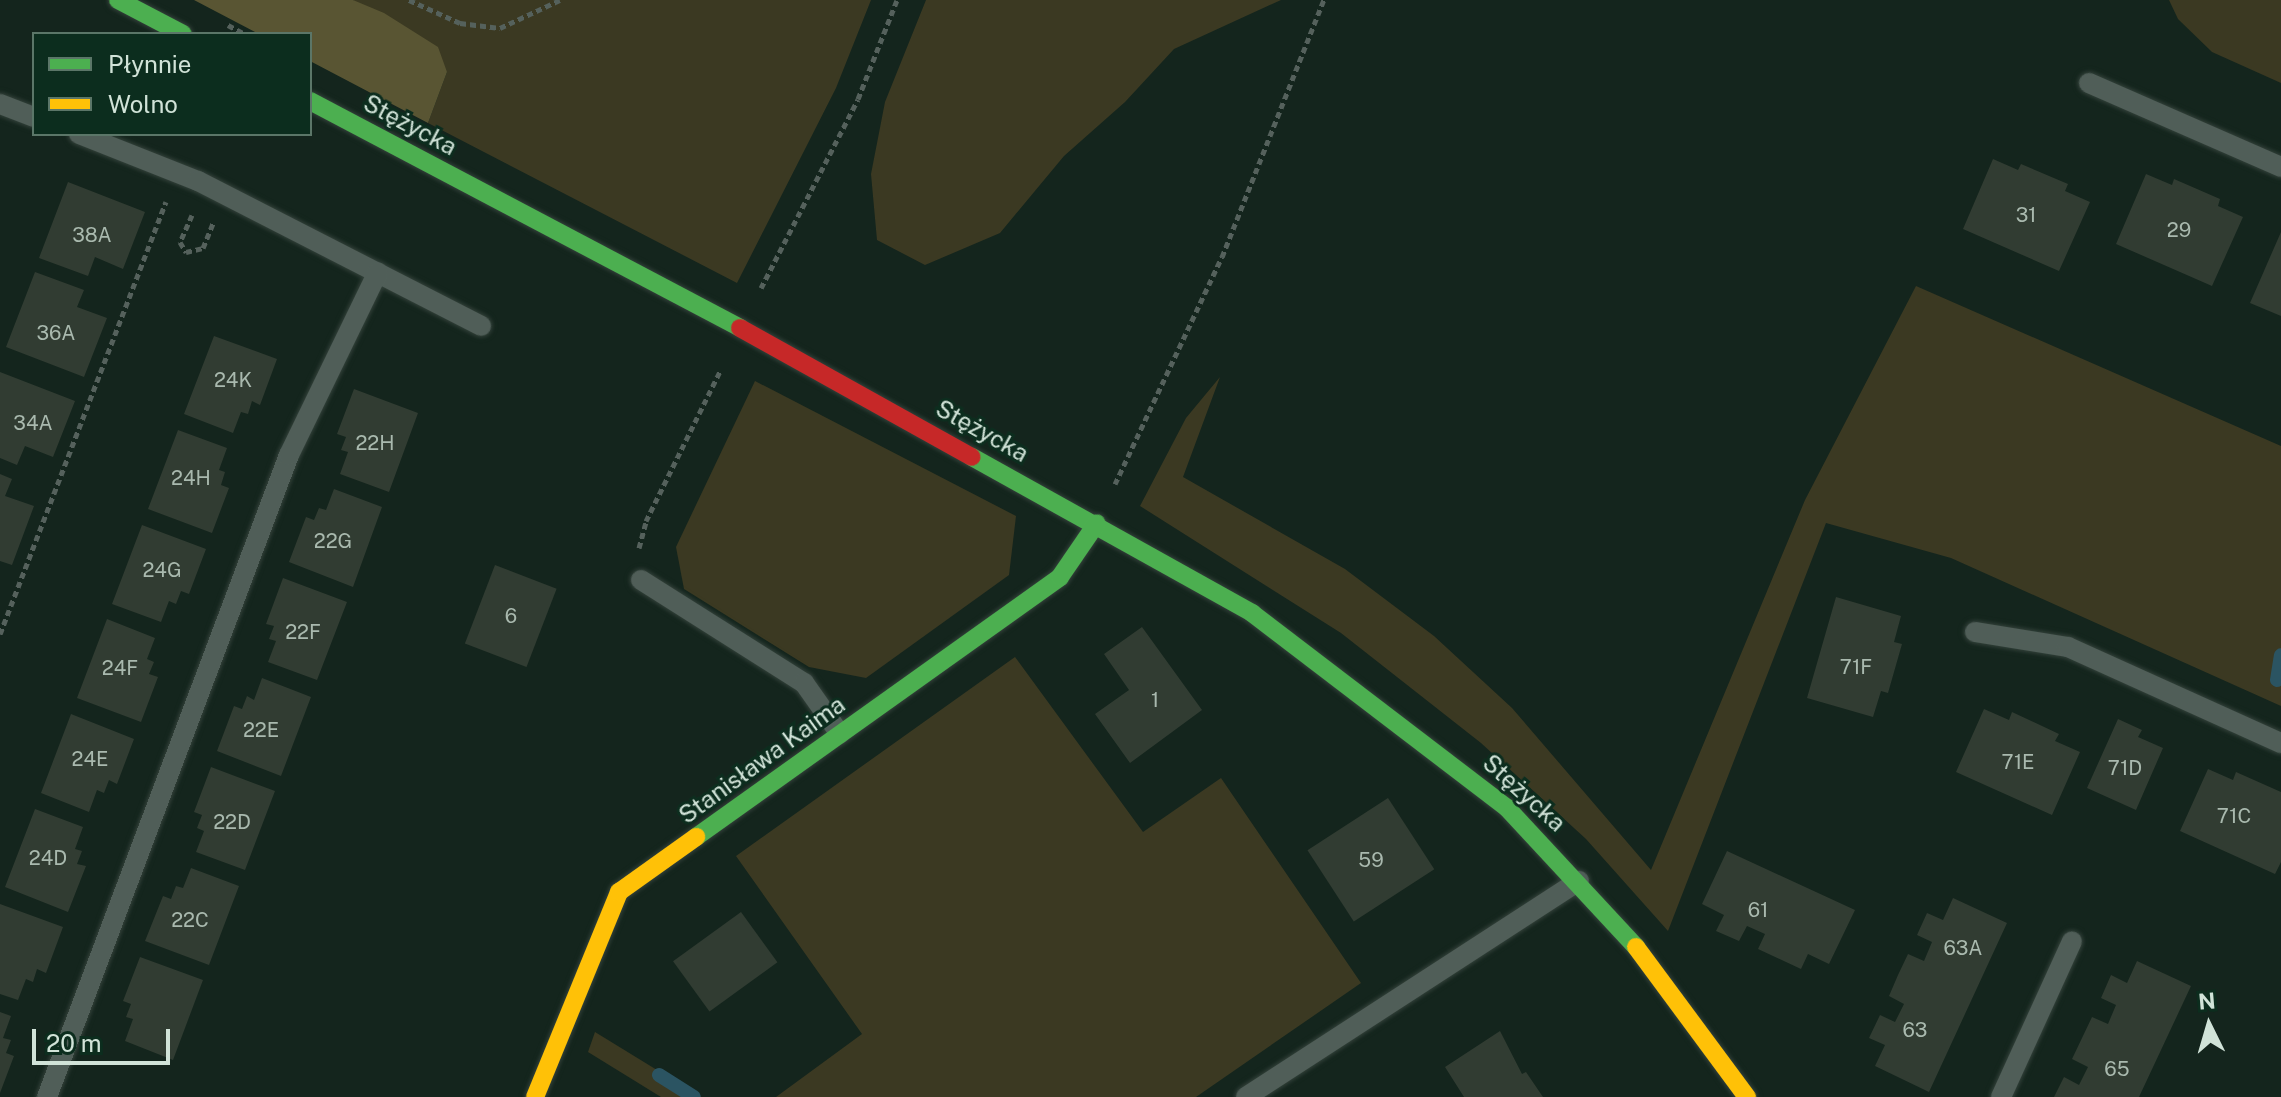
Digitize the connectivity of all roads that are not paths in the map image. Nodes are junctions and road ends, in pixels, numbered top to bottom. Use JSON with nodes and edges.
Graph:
{"nodes":[{"id":1,"x":118,"y":0,"type":"edge"},
{"id":2,"x":179,"y":32,"type":"edge"},
{"id":3,"x":2089,"y":83,"type":"dead end"},
{"id":4,"x":312,"y":102,"type":"edge"},
{"id":5,"x":0,"y":104,"type":"edge"},
{"id":6,"x":32,"y":116,"type":"edge"},
{"id":7,"x":84,"y":136,"type":"edge"},
{"id":8,"x":2281,"y":167,"type":"edge"},
{"id":9,"x":378,"y":272,"type":"junction"},
{"id":10,"x":481,"y":326,"type":"dead end"},
{"id":11,"x":1097,"y":523,"type":"junction"},
{"id":12,"x":641,"y":580,"type":"road end"},
{"id":13,"x":1975,"y":632,"type":"dead end"},
{"id":14,"x":840,"y":734,"type":"junction"},
{"id":15,"x":2281,"y":743,"type":"edge"},
{"id":16,"x":1579,"y":881,"type":"junction"},
{"id":17,"x":2072,"y":941,"type":"dead end"},
{"id":18,"x":47,"y":1097,"type":"edge"},
{"id":19,"x":535,"y":1097,"type":"edge"},
{"id":20,"x":1246,"y":1097,"type":"edge"},
{"id":21,"x":1747,"y":1097,"type":"edge"},
{"id":22,"x":2001,"y":1097,"type":"edge"}],
"edges":[{"from":1,"to":2,"type":"street"},
{"from":3,"to":8,"type":"lane"},
{"from":4,"to":11,"type":"street","name":"Stężycka"},
{"from":5,"to":6,"type":"lane"},
{"from":7,"to":9,"type":"lane"},
{"from":9,"to":10,"type":"lane"},
{"from":9,"to":18,"type":"lane"},
{"from":11,"to":14,"type":"street","name":"Stanisława Kaima"},
{"from":11,"to":16,"type":"street","name":"Stężycka"},
{"from":12,"to":14,"type":"lane"},
{"from":13,"to":15,"type":"lane"},
{"from":14,"to":19,"type":"street","name":"Stanisława Kaima"},
{"from":16,"to":20,"type":"lane"},
{"from":16,"to":21,"type":"street","name":"Stężycka"},
{"from":17,"to":22,"type":"lane"}]}
